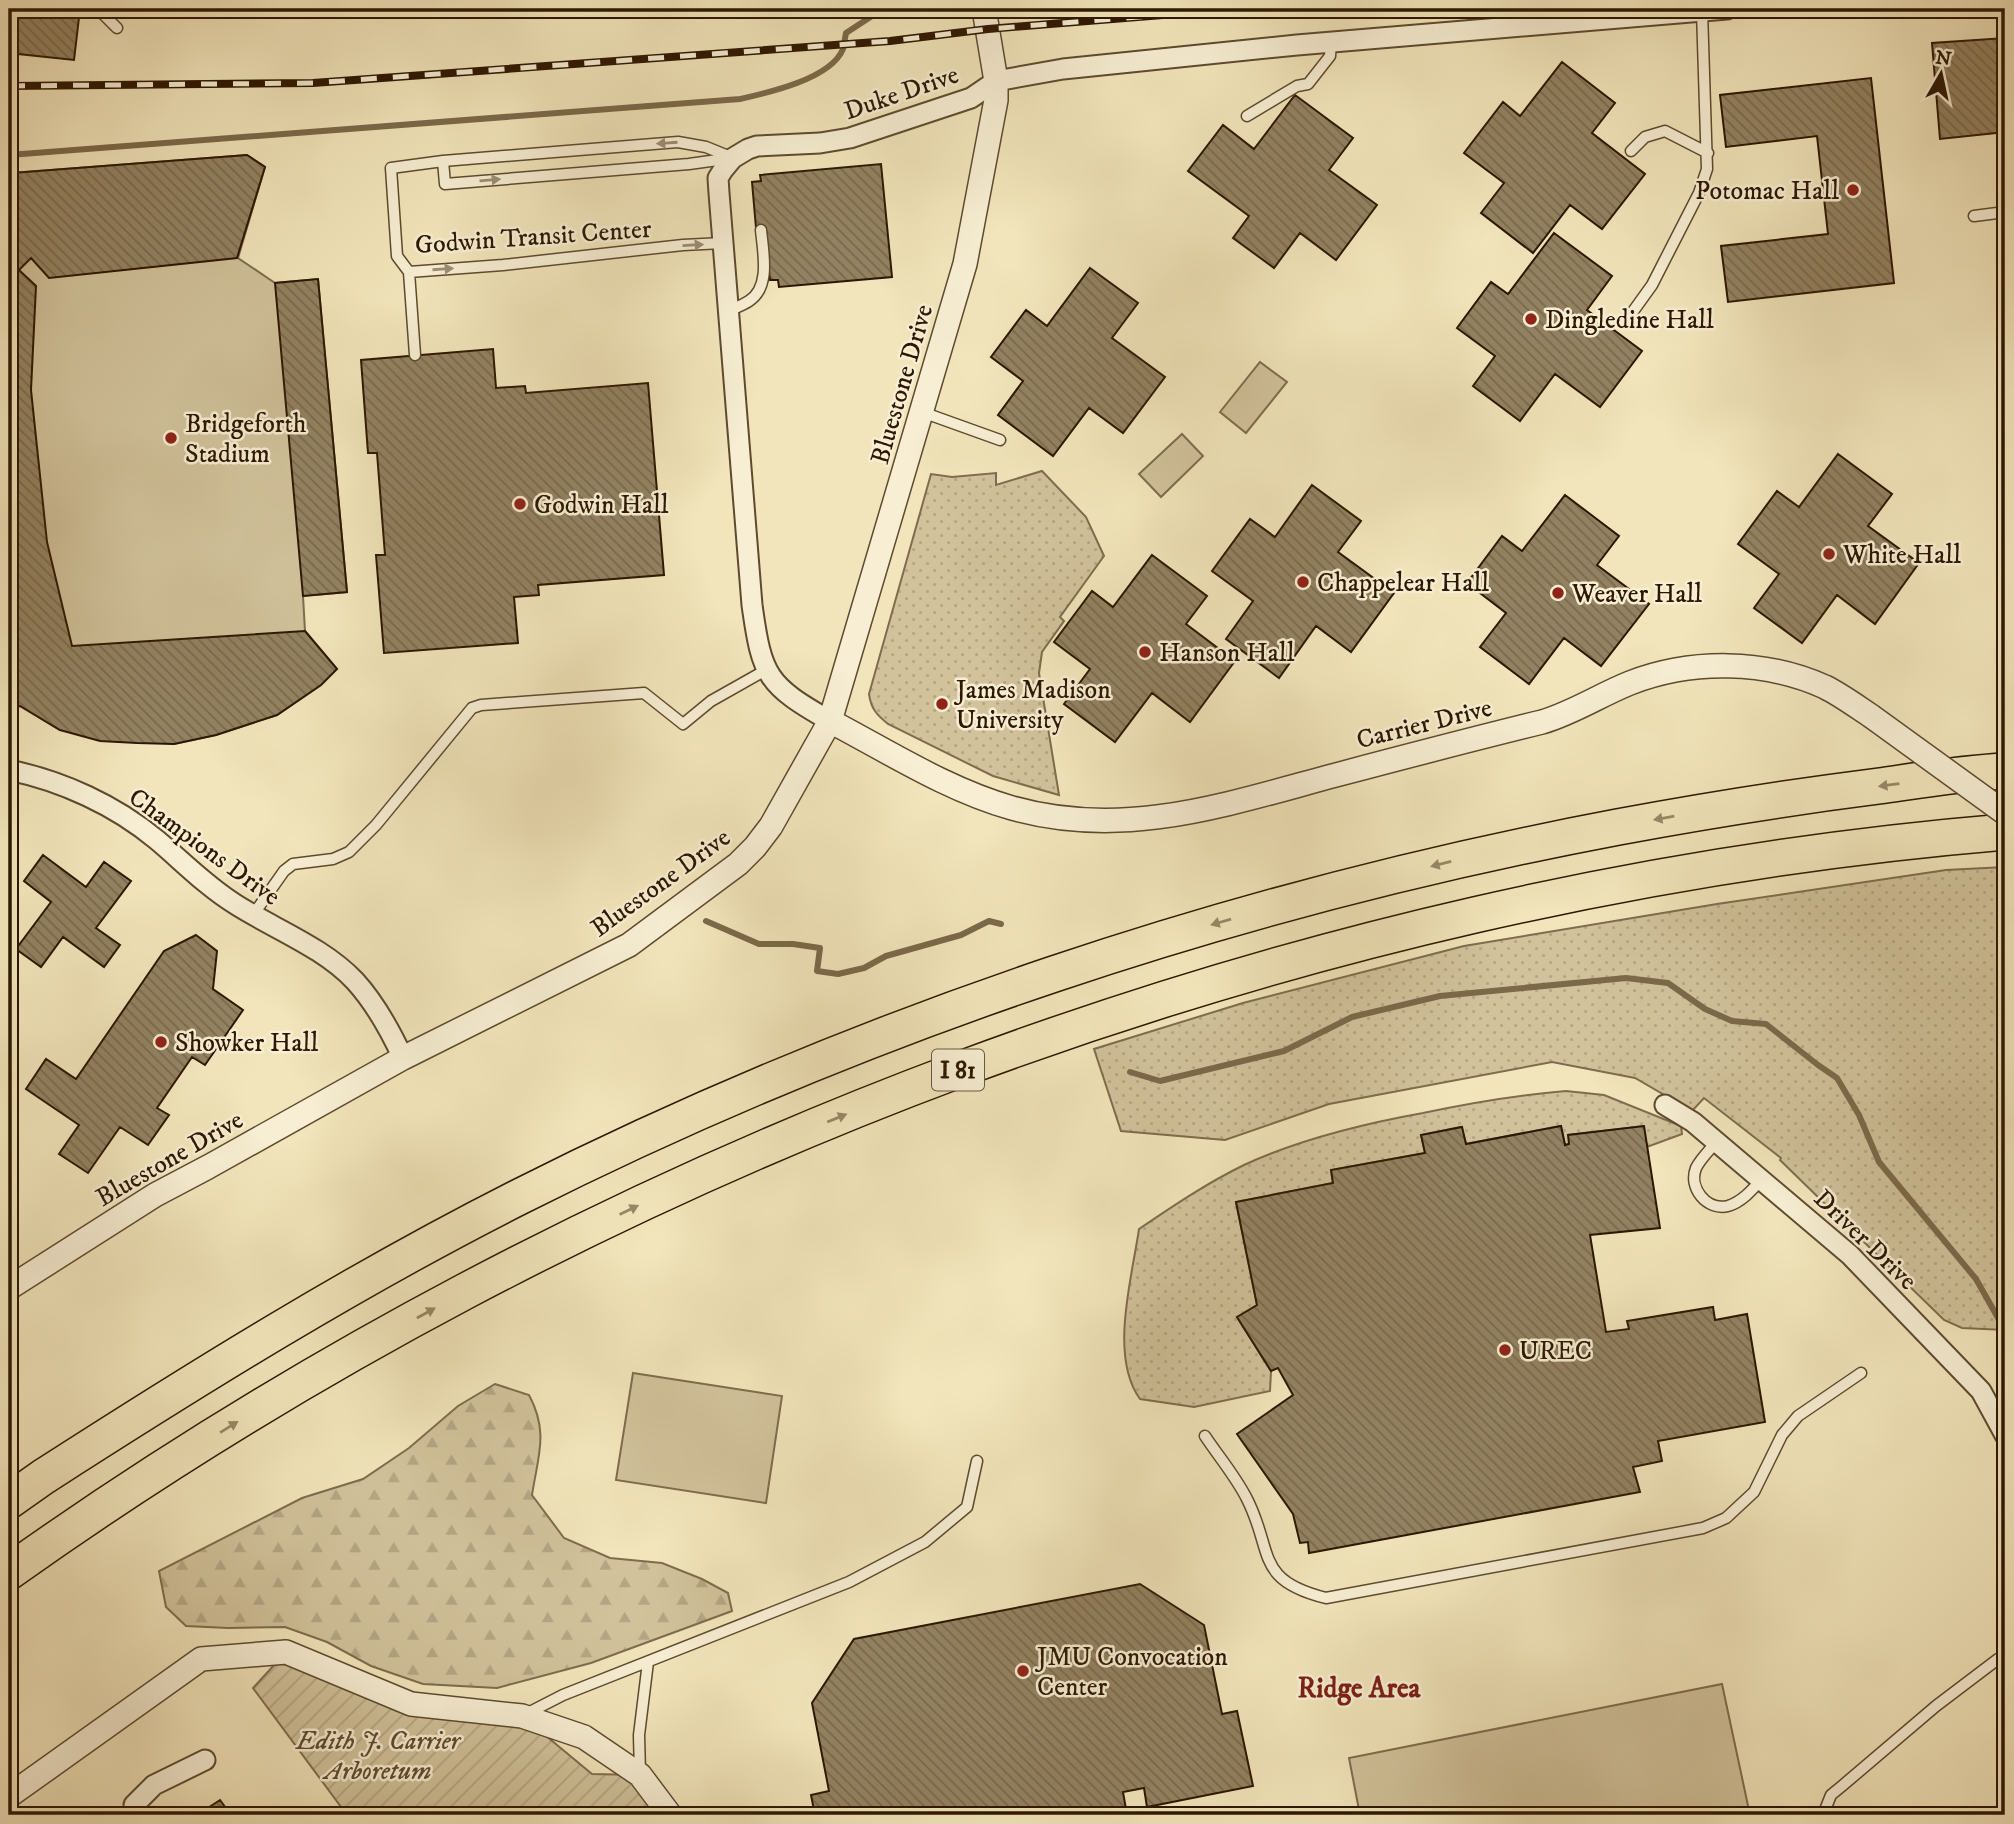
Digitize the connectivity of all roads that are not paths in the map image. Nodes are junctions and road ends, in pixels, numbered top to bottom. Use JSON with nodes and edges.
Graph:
{"nodes":[{"id":1,"x":98,"y":9,"type":"edge"},
{"id":2,"x":984,"y":9,"type":"edge"},
{"id":3,"x":1727,"y":9,"type":"edge"},
{"id":4,"x":1702,"y":11,"type":"junction"},
{"id":5,"x":117,"y":28,"type":"dead end"},
{"id":6,"x":1331,"y":42,"type":"junction"},
{"id":7,"x":996,"y":81,"type":"junction"},
{"id":8,"x":1247,"y":116,"type":"dead end"},
{"id":9,"x":1632,"y":151,"type":"dead end"},
{"id":10,"x":1708,"y":153,"type":"junction"},
{"id":11,"x":733,"y":158,"type":"junction"},
{"id":12,"x":443,"y":161,"type":"junction"},
{"id":13,"x":2005,"y":212,"type":"edge"},
{"id":14,"x":1974,"y":216,"type":"dead end"},
{"id":15,"x":761,"y":230,"type":"dead end"},
{"id":16,"x":723,"y":243,"type":"junction"},
{"id":17,"x":409,"y":272,"type":"junction"},
{"id":18,"x":728,"y":312,"type":"junction"},
{"id":19,"x":1629,"y":317,"type":"dead end"},
{"id":20,"x":415,"y":355,"type":"dead end"},
{"id":21,"x":922,"y":412,"type":"junction"},
{"id":22,"x":1000,"y":440,"type":"dead end"},
{"id":23,"x":766,"y":670,"type":"junction"},
{"id":24,"x":830,"y":722,"type":"junction"},
{"id":25,"x":9,"y":770,"type":"edge"},
{"id":26,"x":2005,"y":771,"type":"edge"},
{"id":27,"x":2005,"y":813,"type":"edge"},
{"id":28,"x":2005,"y":832,"type":"edge"},
{"id":29,"x":253,"y":915,"type":"junction"},
{"id":30,"x":403,"y":1058,"type":"junction"},
{"id":31,"x":1665,"y":1105,"type":"dead end"},
{"id":32,"x":1717,"y":1142,"type":"junction"},
{"id":33,"x":1762,"y":1179,"type":"junction"},
{"id":34,"x":9,"y":1288,"type":"edge"},
{"id":35,"x":1861,"y":1373,"type":"dead end"},
{"id":36,"x":1205,"y":1436,"type":"dead end"},
{"id":37,"x":2005,"y":1436,"type":"edge"},
{"id":38,"x":185,"y":1454,"type":"junction"},
{"id":39,"x":977,"y":1461,"type":"dead end"},
{"id":40,"x":9,"y":1501,"type":"edge"},
{"id":41,"x":9,"y":1572,"type":"edge"},
{"id":42,"x":9,"y":1591,"type":"edge"},
{"id":43,"x":2005,"y":1657,"type":"edge"},
{"id":44,"x":648,"y":1662,"type":"junction"},
{"id":45,"x":522,"y":1716,"type":"junction"},
{"id":46,"x":205,"y":1760,"type":"dead end"},
{"id":47,"x":640,"y":1775,"type":"junction"},
{"id":48,"x":9,"y":1796,"type":"edge"},
{"id":49,"x":134,"y":1815,"type":"edge"},
{"id":50,"x":670,"y":1815,"type":"edge"},
{"id":51,"x":1823,"y":1815,"type":"edge"}],
"edges":[{"from":1,"to":5,"type":"lane"},
{"from":2,"to":7,"type":"street","name":"Bluestone Drive"},
{"from":3,"to":4,"type":"street","name":"Duke Drive"},
{"from":4,"to":6,"type":"street","name":"Duke Drive"},
{"from":4,"to":10,"type":"lane"},
{"from":6,"to":7,"type":"street","name":"Duke Drive"},
{"from":6,"to":8,"type":"lane"},
{"from":7,"to":11,"type":"street","name":"Duke Drive"},
{"from":7,"to":21,"type":"street","name":"Bluestone Drive"},
{"from":9,"to":10,"type":"lane"},
{"from":10,"to":19,"type":"lane"},
{"from":11,"to":12,"type":"lane","one_way":true},
{"from":12,"to":11,"type":"lane","one_way":true},
{"from":11,"to":16,"type":"street"},
{"from":12,"to":17,"type":"lane","name":"Godwin Transit Center"},
{"from":13,"to":14,"type":"lane"},
{"from":15,"to":18,"type":"lane"},
{"from":17,"to":16,"type":"lane","name":"Godwin Transit Center","one_way":true},
{"from":16,"to":18,"type":"street"},
{"from":17,"to":20,"type":"lane"},
{"from":18,"to":23,"type":"street"},
{"from":21,"to":22,"type":"lane"},
{"from":21,"to":24,"type":"street","name":"Bluestone Drive"},
{"from":23,"to":24,"type":"street"},
{"from":23,"to":29,"type":"lane"},
{"from":24,"to":27,"type":"street","name":"Carrier Drive","bridge":true},
{"from":24,"to":30,"type":"street","name":"Bluestone Drive"},
{"from":25,"to":29,"type":"street","name":"Champions Drive"},
{"from":26,"to":40,"type":"highway","number":"I 81","one_way":true},
{"from":38,"to":28,"type":"highway","number":"I 81","one_way":true},
{"from":29,"to":30,"type":"street","name":"Champions Drive"},
{"from":30,"to":34,"type":"street","name":"Bluestone Drive"},
{"from":31,"to":32,"type":"street","name":"Driver Drive"},
{"from":32,"to":33,"type":"street","name":"Driver Drive"},
{"from":32,"to":33,"type":"lane"},
{"from":33,"to":37,"type":"street","name":"Driver Drive"},
{"from":35,"to":36,"type":"lane"},
{"from":38,"to":41,"type":"highway","number":"I 81"},
{"from":38,"to":42,"type":"highway"},
{"from":39,"to":44,"type":"lane"},
{"from":43,"to":51,"type":"lane"},
{"from":44,"to":45,"type":"lane"},
{"from":44,"to":47,"type":"lane"},
{"from":45,"to":47,"type":"street"},
{"from":45,"to":48,"type":"street"},
{"from":46,"to":49,"type":"street"},
{"from":47,"to":50,"type":"street"}]}
